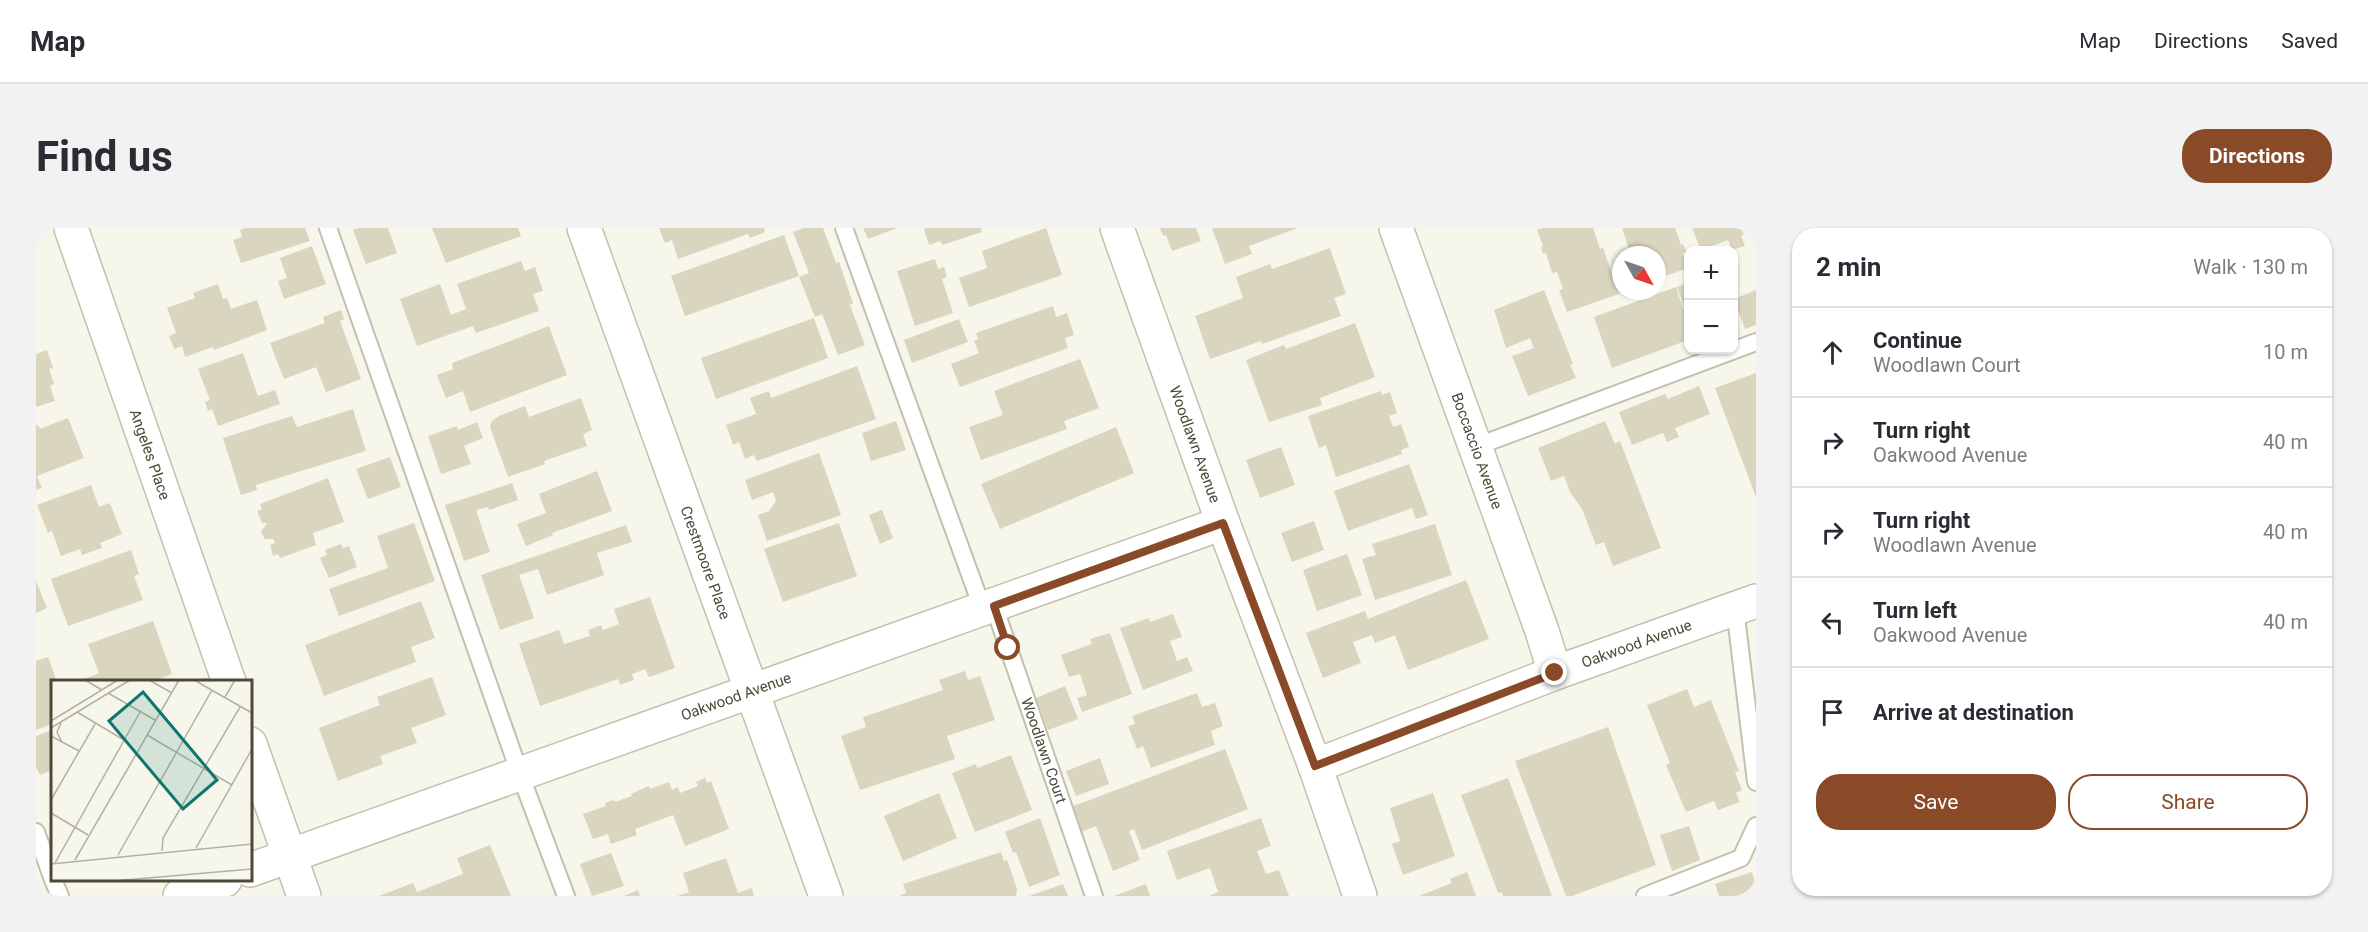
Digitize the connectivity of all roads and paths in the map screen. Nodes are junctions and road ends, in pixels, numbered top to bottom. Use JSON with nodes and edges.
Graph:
{"nodes":[{"id":1,"x":71,"y":228,"type":"edge"},
{"id":2,"x":328,"y":228,"type":"edge"},
{"id":3,"x":584,"y":228,"type":"edge"},
{"id":4,"x":844,"y":228,"type":"edge"},
{"id":5,"x":1117,"y":228,"type":"edge"},
{"id":6,"x":1396,"y":228,"type":"edge"},
{"id":7,"x":1756,"y":342,"type":"edge"},
{"id":8,"x":1475,"y":447,"type":"junction"},
{"id":9,"x":1223,"y":523,"type":"junction"},
{"id":10,"x":1745,"y":605,"type":"edge"},
{"id":11,"x":988,"y":608,"type":"junction"},
{"id":12,"x":1555,"y":673,"type":"junction"},
{"id":13,"x":229,"y":680,"type":"edge"},
{"id":14,"x":753,"y":691,"type":"junction"},
{"id":15,"x":252,"y":750,"type":"edge"},
{"id":16,"x":1315,"y":766,"type":"junction"},
{"id":17,"x":520,"y":774,"type":"junction"},
{"id":18,"x":1756,"y":783,"type":"edge"},
{"id":19,"x":1756,"y":826,"type":"edge"},
{"id":20,"x":36,"y":832,"type":"edge"},
{"id":21,"x":290,"y":856,"type":"junction"},
{"id":22,"x":252,"y":869,"type":"edge"},
{"id":23,"x":51,"y":873,"type":"edge"},
{"id":24,"x":54,"y":881,"type":"edge"},
{"id":25,"x":220,"y":881,"type":"edge"},
{"id":26,"x":60,"y":896,"type":"edge"},
{"id":27,"x":180,"y":896,"type":"edge"},
{"id":28,"x":303,"y":896,"type":"edge"},
{"id":29,"x":566,"y":896,"type":"edge"},
{"id":30,"x":826,"y":896,"type":"edge"},
{"id":31,"x":1094,"y":896,"type":"edge"},
{"id":32,"x":1360,"y":896,"type":"edge"},
{"id":33,"x":1645,"y":896,"type":"edge"}],
"edges":[{"from":1,"to":13,"type":"street","name":"Angeles Place"},
{"from":2,"to":17,"type":"lane"},
{"from":3,"to":14,"type":"street","name":"Crestmoore Place"},
{"from":4,"to":11,"type":"lane","name":"Woodlawn Court"},
{"from":5,"to":9,"type":"street","name":"Woodlawn Avenue"},
{"from":6,"to":8,"type":"street","name":"Boccaccio Avenue"},
{"from":7,"to":8,"type":"lane"},
{"from":8,"to":12,"type":"street","name":"Boccaccio Avenue"},
{"from":9,"to":11,"type":"street","name":"Oakwood Avenue"},
{"from":9,"to":16,"type":"street","name":"Woodlawn Avenue"},
{"from":10,"to":12,"type":"street","name":"Oakwood Avenue"},
{"from":10,"to":18,"type":"lane"},
{"from":11,"to":14,"type":"street","name":"Oakwood Avenue"},
{"from":11,"to":31,"type":"lane","name":"Woodlawn Court"},
{"from":12,"to":16,"type":"street","name":"Oakwood Avenue"},
{"from":14,"to":17,"type":"street","name":"Oakwood Avenue"},
{"from":14,"to":30,"type":"street","name":"Crestmoore Place"},
{"from":15,"to":21,"type":"street"},
{"from":16,"to":32,"type":"street","name":"Woodlawn Avenue"},
{"from":17,"to":21,"type":"street","name":"Oakwood Avenue"},
{"from":17,"to":29,"type":"lane"},
{"from":19,"to":33,"type":"lane"},
{"from":20,"to":23,"type":"lane"},
{"from":21,"to":22,"type":"street","name":"Oakwood Avenue"},
{"from":21,"to":28,"type":"street"},
{"from":24,"to":26,"type":"lane"},
{"from":25,"to":27,"type":"street"}]}
